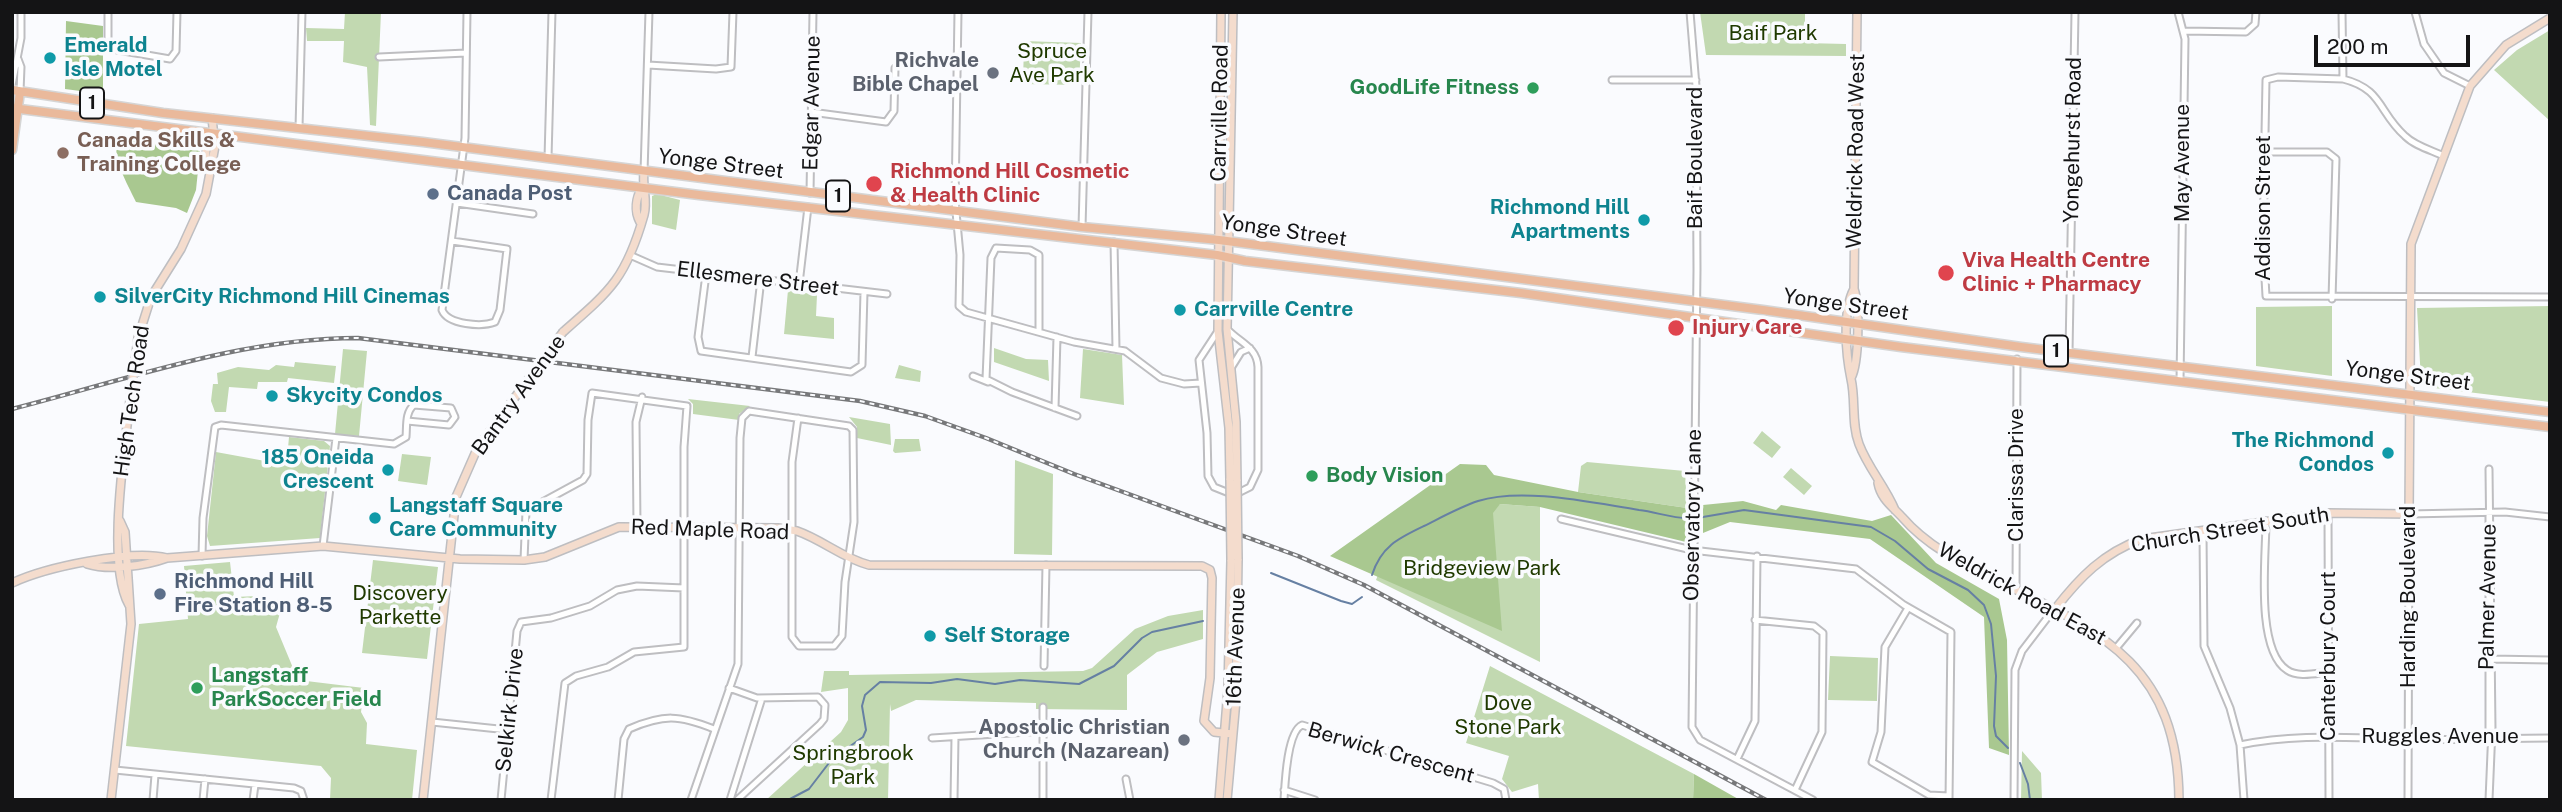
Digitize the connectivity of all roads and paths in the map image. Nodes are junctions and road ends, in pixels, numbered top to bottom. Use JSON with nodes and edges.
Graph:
{"nodes":[{"id":1,"x":21,"y":12,"type":"edge"},
{"id":2,"x":108,"y":12,"type":"edge"},
{"id":3,"x":177,"y":12,"type":"edge"},
{"id":4,"x":302,"y":12,"type":"edge"},
{"id":5,"x":467,"y":12,"type":"edge"},
{"id":6,"x":552,"y":12,"type":"edge"},
{"id":7,"x":649,"y":12,"type":"edge"},
{"id":8,"x":733,"y":12,"type":"edge"},
{"id":9,"x":813,"y":12,"type":"edge"},
{"id":10,"x":958,"y":12,"type":"edge"},
{"id":11,"x":1088,"y":12,"type":"edge"},
{"id":12,"x":1221,"y":12,"type":"edge"},
{"id":13,"x":1233,"y":12,"type":"edge"},
{"id":14,"x":1690,"y":12,"type":"edge"},
{"id":15,"x":1857,"y":12,"type":"edge"},
{"id":16,"x":2075,"y":12,"type":"edge"},
{"id":17,"x":2178,"y":12,"type":"edge"},
{"id":18,"x":2256,"y":12,"type":"edge"},
{"id":19,"x":2342,"y":12,"type":"edge"},
{"id":20,"x":2415,"y":12,"type":"edge"},
{"id":21,"x":2550,"y":18,"type":"edge"},
{"id":22,"x":2184,"y":31,"type":"junction"},
{"id":23,"x":466,"y":53,"type":"junction"},
{"id":24,"x":379,"y":57,"type":"dead end"},
{"id":25,"x":18,"y":59,"type":"junction"},
{"id":26,"x":648,"y":65,"type":"junction"},
{"id":27,"x":895,"y":68,"type":"dead end"},
{"id":28,"x":2343,"y":79,"type":"junction"},
{"id":29,"x":1612,"y":80,"type":"dead end"},
{"id":30,"x":1696,"y":80,"type":"junction"},
{"id":31,"x":12,"y":85,"type":"edge"},
{"id":32,"x":2470,"y":86,"type":"junction"},
{"id":33,"x":16,"y":91,"type":"edge"},
{"id":34,"x":1220,"y":96,"type":"junction"},
{"id":35,"x":1231,"y":96,"type":"junction"},
{"id":36,"x":15,"y":108,"type":"edge"},
{"id":37,"x":811,"y":112,"type":"junction"},
{"id":38,"x":212,"y":118,"type":"junction"},
{"id":39,"x":299,"y":128,"type":"junction"},
{"id":40,"x":212,"y":133,"type":"junction"},
{"id":41,"x":464,"y":148,"type":"junction"},
{"id":42,"x":12,"y":150,"type":"edge"},
{"id":43,"x":2265,"y":152,"type":"junction"},
{"id":44,"x":2444,"y":156,"type":"junction"},
{"id":45,"x":548,"y":158,"type":"junction"},
{"id":46,"x":1219,"y":159,"type":"junction"},
{"id":47,"x":1230,"y":159,"type":"junction"},
{"id":48,"x":461,"y":164,"type":"junction"},
{"id":49,"x":644,"y":172,"type":"junction"},
{"id":50,"x":642,"y":186,"type":"junction"},
{"id":51,"x":810,"y":193,"type":"junction"},
{"id":52,"x":457,"y":203,"type":"junction"},
{"id":53,"x":808,"y":206,"type":"junction"},
{"id":54,"x":955,"y":211,"type":"junction"},
{"id":55,"x":533,"y":214,"type":"dead end"},
{"id":56,"x":957,"y":226,"type":"junction"},
{"id":57,"x":1082,"y":227,"type":"junction"},
{"id":58,"x":1219,"y":240,"type":"junction"},
{"id":59,"x":452,"y":241,"type":"junction"},
{"id":60,"x":1114,"y":242,"type":"junction"},
{"id":61,"x":1229,"y":242,"type":"junction"},
{"id":62,"x":1217,"y":255,"type":"junction"},
{"id":63,"x":632,"y":256,"type":"junction"},
{"id":64,"x":1228,"y":257,"type":"junction"},
{"id":65,"x":706,"y":274,"type":"junction"},
{"id":66,"x":761,"y":279,"type":"junction"},
{"id":67,"x":799,"y":284,"type":"junction"},
{"id":68,"x":863,"y":292,"type":"junction"},
{"id":69,"x":887,"y":294,"type":"dead end"},
{"id":70,"x":2550,"y":297,"type":"edge"},
{"id":71,"x":2409,"y":298,"type":"junction"},
{"id":72,"x":2332,"y":299,"type":"junction"},
{"id":73,"x":1697,"y":304,"type":"junction"},
{"id":74,"x":988,"y":318,"type":"junction"},
{"id":75,"x":1697,"y":318,"type":"junction"},
{"id":76,"x":1852,"y":323,"type":"junction"},
{"id":77,"x":1227,"y":329,"type":"junction"},
{"id":78,"x":1218,"y":331,"type":"junction"},
{"id":79,"x":1039,"y":332,"type":"junction"},
{"id":80,"x":1057,"y":337,"type":"junction"},
{"id":81,"x":1851,"y":339,"type":"junction"},
{"id":82,"x":1250,"y":348,"type":"junction"},
{"id":83,"x":1116,"y":349,"type":"junction"},
{"id":84,"x":1208,"y":350,"type":"junction"},
{"id":85,"x":2069,"y":353,"type":"junction"},
{"id":86,"x":752,"y":356,"type":"junction"},
{"id":87,"x":2017,"y":359,"type":"junction"},
{"id":88,"x":1221,"y":363,"type":"junction"},
{"id":89,"x":2180,"y":365,"type":"junction"},
{"id":90,"x":1231,"y":368,"type":"junction"},
{"id":91,"x":973,"y":376,"type":"dead end"},
{"id":92,"x":2180,"y":381,"type":"junction"},
{"id":93,"x":988,"y":382,"type":"junction"},
{"id":94,"x":1201,"y":383,"type":"junction"},
{"id":95,"x":2412,"y":394,"type":"junction"},
{"id":96,"x":642,"y":397,"type":"junction"},
{"id":97,"x":1055,"y":408,"type":"junction"},
{"id":98,"x":2410,"y":409,"type":"junction"},
{"id":99,"x":2550,"y":412,"type":"edge"},
{"id":100,"x":1077,"y":416,"type":"dead end"},
{"id":101,"x":798,"y":418,"type":"junction"},
{"id":102,"x":407,"y":421,"type":"junction"},
{"id":103,"x":2550,"y":427,"type":"edge"},
{"id":104,"x":336,"y":438,"type":"junction"},
{"id":105,"x":2489,"y":469,"type":"dead end"},
{"id":106,"x":1234,"y":480,"type":"junction"},
{"id":107,"x":2328,"y":513,"type":"junction"},
{"id":108,"x":2489,"y":513,"type":"junction"},
{"id":109,"x":2409,"y":514,"type":"junction"},
{"id":110,"x":2550,"y":517,"type":"edge"},
{"id":111,"x":1561,"y":519,"type":"dead end"},
{"id":112,"x":2266,"y":521,"type":"junction"},
{"id":113,"x":637,"y":526,"type":"junction"},
{"id":114,"x":686,"y":527,"type":"junction"},
{"id":115,"x":739,"y":528,"type":"junction"},
{"id":116,"x":793,"y":531,"type":"junction"},
{"id":117,"x":2203,"y":533,"type":"junction"},
{"id":118,"x":323,"y":546,"type":"junction"},
{"id":119,"x":1692,"y":550,"type":"junction"},
{"id":120,"x":202,"y":556,"type":"junction"},
{"id":121,"x":1757,"y":556,"type":"junction"},
{"id":122,"x":450,"y":558,"type":"junction"},
{"id":123,"x":848,"y":559,"type":"junction"},
{"id":124,"x":523,"y":560,"type":"junction"},
{"id":125,"x":124,"y":561,"type":"junction"},
{"id":126,"x":1046,"y":565,"type":"junction"},
{"id":127,"x":1210,"y":570,"type":"joint"},
{"id":128,"x":12,"y":583,"type":"edge"},
{"id":129,"x":684,"y":588,"type":"junction"},
{"id":130,"x":2016,"y":590,"type":"junction"},
{"id":131,"x":1908,"y":608,"type":"junction"},
{"id":132,"x":2055,"y":609,"type":"junction"},
{"id":133,"x":1755,"y":620,"type":"junction"},
{"id":134,"x":2137,"y":624,"type":"dead end"},
{"id":135,"x":2116,"y":647,"type":"junction"},
{"id":136,"x":2489,"y":659,"type":"junction"},
{"id":137,"x":2550,"y":660,"type":"edge"},
{"id":138,"x":1044,"y":666,"type":"dead end"},
{"id":139,"x":2330,"y":672,"type":"junction"},
{"id":140,"x":729,"y":688,"type":"junction"},
{"id":141,"x":762,"y":698,"type":"junction"},
{"id":142,"x":1043,"y":707,"type":"dead end"},
{"id":143,"x":432,"y":722,"type":"junction"},
{"id":144,"x":714,"y":729,"type":"junction"},
{"id":145,"x":508,"y":730,"type":"junction"},
{"id":146,"x":1044,"y":731,"type":"junction"},
{"id":147,"x":1229,"y":734,"type":"junction"},
{"id":148,"x":2330,"y":736,"type":"junction"},
{"id":149,"x":955,"y":737,"type":"junction"},
{"id":150,"x":2550,"y":737,"type":"edge"},
{"id":151,"x":932,"y":738,"type":"dead end"},
{"id":152,"x":2489,"y":738,"type":"junction"},
{"id":153,"x":2409,"y":740,"type":"junction"},
{"id":154,"x":2240,"y":745,"type":"junction"},
{"id":155,"x":1737,"y":759,"type":"junction"},
{"id":156,"x":115,"y":770,"type":"junction"},
{"id":157,"x":155,"y":775,"type":"junction"},
{"id":158,"x":205,"y":779,"type":"junction"},
{"id":159,"x":1126,"y":779,"type":"dead end"},
{"id":160,"x":255,"y":785,"type":"junction"},
{"id":161,"x":1284,"y":790,"type":"junction"},
{"id":162,"x":1795,"y":790,"type":"junction"},
{"id":163,"x":1949,"y":798,"type":"edge"},
{"id":164,"x":111,"y":800,"type":"edge"},
{"id":165,"x":153,"y":800,"type":"edge"},
{"id":166,"x":203,"y":800,"type":"edge"},
{"id":167,"x":253,"y":800,"type":"edge"},
{"id":168,"x":304,"y":800,"type":"edge"},
{"id":169,"x":423,"y":800,"type":"edge"},
{"id":170,"x":501,"y":800,"type":"edge"},
{"id":171,"x":551,"y":800,"type":"edge"},
{"id":172,"x":618,"y":800,"type":"edge"},
{"id":173,"x":691,"y":800,"type":"edge"},
{"id":174,"x":730,"y":800,"type":"edge"},
{"id":175,"x":737,"y":800,"type":"edge"},
{"id":176,"x":954,"y":800,"type":"edge"},
{"id":177,"x":1044,"y":800,"type":"edge"},
{"id":178,"x":1130,"y":800,"type":"edge"},
{"id":179,"x":1219,"y":800,"type":"edge"},
{"id":180,"x":1227,"y":800,"type":"edge"},
{"id":181,"x":1284,"y":800,"type":"edge"},
{"id":182,"x":1315,"y":800,"type":"edge"},
{"id":183,"x":1506,"y":800,"type":"edge"},
{"id":184,"x":1813,"y":800,"type":"edge"},
{"id":185,"x":2014,"y":800,"type":"edge"},
{"id":186,"x":2179,"y":800,"type":"edge"},
{"id":187,"x":2244,"y":800,"type":"edge"},
{"id":188,"x":2329,"y":800,"type":"edge"},
{"id":189,"x":2408,"y":800,"type":"edge"},
{"id":190,"x":2489,"y":800,"type":"edge"}],
"edges":[{"from":1,"to":25,"type":"street"},
{"from":2,"to":3,"type":"street"},
{"from":4,"to":39,"type":"street"},
{"from":5,"to":23,"type":"street"},
{"from":6,"to":45,"type":"street"},
{"from":7,"to":26,"type":"street"},
{"from":8,"to":26,"type":"street"},
{"from":9,"to":37,"type":"street","name":"Edgar Avenue"},
{"from":10,"to":54,"type":"street"},
{"from":11,"to":57,"type":"street"},
{"from":12,"to":34,"type":"street","name":"Carrville Road"},
{"from":13,"to":35,"type":"street","name":"Carrville Road"},
{"from":14,"to":30,"type":"street","name":"Baif Boulevard"},
{"from":15,"to":76,"type":"street","name":"Weldrick Road West"},
{"from":16,"to":85,"type":"street","name":"Yongehurst Road"},
{"from":17,"to":22,"type":"street","name":"May Avenue"},
{"from":18,"to":22,"type":"street"},
{"from":19,"to":28,"type":"street"},
{"from":20,"to":32,"type":"street"},
{"from":21,"to":32,"type":"street"},
{"from":22,"to":89,"type":"street","name":"May Avenue"},
{"from":23,"to":24,"type":"street"},
{"from":23,"to":41,"type":"street"},
{"from":25,"to":31,"type":"street"},
{"from":25,"to":33,"type":"street"},
{"from":26,"to":49,"type":"street"},
{"from":27,"to":37,"type":"street"},
{"from":28,"to":43,"type":"street","name":"Addison Street"},
{"from":28,"to":44,"type":"street"},
{"from":29,"to":30,"type":"street"},
{"from":30,"to":73,"type":"street","name":"Baif Boulevard"},
{"from":32,"to":44,"type":"street","name":"Harding Boulevard"},
{"from":33,"to":36,"type":"main road"},
{"from":33,"to":38,"type":"main road","name":"Yonge Street","number":"1"},
{"from":34,"to":35,"type":"street"},
{"from":34,"to":46,"type":"street","name":"Carrville Road"},
{"from":35,"to":47,"type":"street","name":"Carrville Road"},
{"from":36,"to":40,"type":"main road","name":"Yonge Street","number":"1"},
{"from":36,"to":42,"type":"main road"},
{"from":37,"to":51,"type":"street","name":"Edgar Avenue"},
{"from":38,"to":39,"type":"main road","name":"Yonge Street","number":"1"},
{"from":38,"to":40,"type":"street","name":"High Tech Road"},
{"from":39,"to":41,"type":"main road","name":"Yonge Street","number":"1"},
{"from":40,"to":48,"type":"main road","name":"Yonge Street","number":"1"},
{"from":40,"to":125,"type":"street","name":"High Tech Road","bridge":true},
{"from":41,"to":45,"type":"main road","name":"Yonge Street","number":"1"},
{"from":41,"to":48,"type":"street"},
{"from":43,"to":72,"type":"street","name":"Addison Street"},
{"from":43,"to":72,"type":"street"},
{"from":44,"to":71,"type":"street","name":"Harding Boulevard"},
{"from":45,"to":49,"type":"main road","name":"Yonge Street","number":"1"},
{"from":46,"to":47,"type":"street"},
{"from":46,"to":58,"type":"street","name":"Carrville Road"},
{"from":47,"to":61,"type":"street","name":"Carrville Road"},
{"from":48,"to":50,"type":"main road","name":"Yonge Street","number":"1"},
{"from":48,"to":52,"type":"street"},
{"from":49,"to":50,"type":"street","name":"Bantry Avenue"},
{"from":49,"to":51,"type":"main road","name":"Yonge Street","number":"1"},
{"from":50,"to":53,"type":"main road","name":"Yonge Street","number":"1"},
{"from":50,"to":63,"type":"street","name":"Bantry Avenue"},
{"from":51,"to":54,"type":"main road","name":"Yonge Street","number":"1"},
{"from":52,"to":55,"type":"street"},
{"from":52,"to":59,"type":"street"},
{"from":53,"to":56,"type":"main road","name":"Yonge Street","number":"1"},
{"from":53,"to":67,"type":"street"},
{"from":54,"to":56,"type":"street"},
{"from":54,"to":57,"type":"main road","name":"Yonge Street","number":"1"},
{"from":56,"to":60,"type":"main road","name":"Yonge Street","number":"1"},
{"from":56,"to":74,"type":"street"},
{"from":57,"to":58,"type":"main road","name":"Yonge Street","number":"1"},
{"from":58,"to":61,"type":"main road","name":"Yonge Street","number":"1"},
{"from":58,"to":62,"type":"street","name":"Carrville Road"},
{"from":59,"to":59,"type":"street"},
{"from":60,"to":62,"type":"main road","name":"Yonge Street","number":"1"},
{"from":60,"to":83,"type":"street"},
{"from":61,"to":64,"type":"street","name":"16th Avenue"},
{"from":61,"to":73,"type":"main road","name":"Yonge Street","number":"1"},
{"from":62,"to":64,"type":"main road","name":"Yonge Street","number":"1"},
{"from":62,"to":78,"type":"street","name":"16th Avenue"},
{"from":63,"to":65,"type":"street","name":"Ellesmere Street"},
{"from":63,"to":122,"type":"street","name":"Bantry Avenue","bridge":true},
{"from":64,"to":75,"type":"main road","name":"Yonge Street","number":"1"},
{"from":64,"to":77,"type":"street","name":"16th Avenue"},
{"from":65,"to":66,"type":"street","name":"Ellesmere Street"},
{"from":65,"to":86,"type":"street"},
{"from":66,"to":67,"type":"street","name":"Ellesmere Street"},
{"from":66,"to":86,"type":"street"},
{"from":67,"to":68,"type":"street","name":"Ellesmere Street"},
{"from":68,"to":69,"type":"street","name":"Ellesmere Street"},
{"from":68,"to":86,"type":"street"},
{"from":70,"to":71,"type":"street","name":"Addison Street"},
{"from":71,"to":72,"type":"street","name":"Addison Street"},
{"from":71,"to":95,"type":"street","name":"Harding Boulevard"},
{"from":73,"to":75,"type":"street","name":"Observatory Lane"},
{"from":73,"to":76,"type":"main road","name":"Yonge Street","number":"1"},
{"from":74,"to":79,"type":"street"},
{"from":74,"to":79,"type":"street"},
{"from":74,"to":93,"type":"street"},
{"from":75,"to":81,"type":"main road","name":"Yonge Street","number":"1"},
{"from":75,"to":119,"type":"street","name":"Observatory Lane"},
{"from":76,"to":81,"type":"street","name":"Weldrick Road East"},
{"from":76,"to":85,"type":"main road","name":"Yonge Street","number":"1"},
{"from":77,"to":82,"type":"street"},
{"from":77,"to":90,"type":"street","name":"16th Avenue"},
{"from":78,"to":84,"type":"street"},
{"from":78,"to":88,"type":"street","name":"16th Avenue"},
{"from":79,"to":80,"type":"street"},
{"from":80,"to":83,"type":"street"},
{"from":80,"to":97,"type":"street"},
{"from":81,"to":87,"type":"main road","name":"Yonge Street","number":"1"},
{"from":81,"to":130,"type":"street","name":"Weldrick Road East"},
{"from":82,"to":90,"type":"street"},
{"from":82,"to":94,"type":"street"},
{"from":83,"to":94,"type":"street"},
{"from":84,"to":88,"type":"street"},
{"from":84,"to":94,"type":"street"},
{"from":85,"to":89,"type":"main road","name":"Yonge Street","number":"1"},
{"from":87,"to":92,"type":"main road","name":"Yonge Street","number":"1"},
{"from":87,"to":130,"type":"street","name":"Clarissa Drive"},
{"from":88,"to":106,"type":"street","name":"16th Avenue"},
{"from":89,"to":92,"type":"street","name":"May Avenue"},
{"from":89,"to":95,"type":"main road","name":"Yonge Street","number":"1"},
{"from":90,"to":106,"type":"street","name":"16th Avenue"},
{"from":91,"to":93,"type":"street"},
{"from":92,"to":98,"type":"main road","name":"Yonge Street","number":"1"},
{"from":93,"to":97,"type":"street"},
{"from":95,"to":98,"type":"street","name":"Harding Boulevard"},
{"from":95,"to":99,"type":"main road","name":"Yonge Street","number":"1"},
{"from":96,"to":113,"type":"street"},
{"from":96,"to":114,"type":"street"},
{"from":96,"to":124,"type":"street"},
{"from":97,"to":100,"type":"street"},
{"from":98,"to":103,"type":"main road","name":"Yonge Street","number":"1"},
{"from":98,"to":109,"type":"street","name":"Harding Boulevard"},
{"from":101,"to":115,"type":"street"},
{"from":101,"to":116,"type":"street"},
{"from":101,"to":123,"type":"street"},
{"from":102,"to":102,"type":"street"},
{"from":102,"to":104,"type":"street"},
{"from":104,"to":118,"type":"street"},
{"from":104,"to":120,"type":"street"},
{"from":105,"to":108,"type":"street","name":"Palmer Avenue"},
{"from":106,"to":147,"type":"street","name":"16th Avenue","bridge":true},
{"from":107,"to":109,"type":"street","name":"Church Street South"},
{"from":107,"to":112,"type":"street","name":"Church Street South"},
{"from":107,"to":139,"type":"street","name":"Canterbury Court"},
{"from":108,"to":109,"type":"street","name":"Church Street South"},
{"from":108,"to":110,"type":"street","name":"Church Street South"},
{"from":108,"to":136,"type":"street","name":"Palmer Avenue"},
{"from":109,"to":153,"type":"street","name":"Harding Boulevard"},
{"from":111,"to":119,"type":"street"},
{"from":112,"to":117,"type":"street","name":"Church Street South"},
{"from":112,"to":139,"type":"street"},
{"from":113,"to":114,"type":"street","name":"Red Maple Road"},
{"from":113,"to":124,"type":"street","name":"Red Maple Road"},
{"from":114,"to":115,"type":"street","name":"Red Maple Road"},
{"from":114,"to":129,"type":"street"},
{"from":115,"to":116,"type":"street","name":"Red Maple Road"},
{"from":115,"to":140,"type":"street"},
{"from":116,"to":123,"type":"street","name":"Red Maple Road"},
{"from":116,"to":123,"type":"street"},
{"from":117,"to":132,"type":"street","name":"Church Street South"},
{"from":117,"to":154,"type":"street"},
{"from":118,"to":120,"type":"street","name":"Red Maple Road"},
{"from":118,"to":122,"type":"street","name":"Red Maple Road"},
{"from":119,"to":121,"type":"street"},
{"from":119,"to":155,"type":"street","name":"Observatory Lane"},
{"from":120,"to":125,"type":"street","name":"Red Maple Road"},
{"from":121,"to":131,"type":"street"},
{"from":121,"to":133,"type":"street"},
{"from":122,"to":124,"type":"street","name":"Red Maple Road"},
{"from":122,"to":143,"type":"street","name":"Bantry Avenue"},
{"from":123,"to":126,"type":"street","name":"Red Maple Road"},
{"from":125,"to":128,"type":"street","name":"Red Maple Road"},
{"from":125,"to":156,"type":"street","name":"High Tech Road"},
{"from":126,"to":127,"type":"street","name":"Red Maple Road"},
{"from":126,"to":138,"type":"street"},
{"from":127,"to":147,"type":"street","name":"16th Avenue"},
{"from":129,"to":145,"type":"street","name":"Selkirk Drive"},
{"from":129,"to":171,"type":"street"},
{"from":130,"to":132,"type":"street","name":"Weldrick Road East"},
{"from":131,"to":163,"type":"street"},
{"from":131,"to":163,"type":"street"},
{"from":132,"to":135,"type":"street","name":"Weldrick Road East"},
{"from":132,"to":185,"type":"street","name":"Church Street South"},
{"from":133,"to":155,"type":"street"},
{"from":133,"to":162,"type":"street"},
{"from":134,"to":135,"type":"street"},
{"from":135,"to":186,"type":"street","name":"Weldrick Road East"},
{"from":136,"to":137,"type":"street"},
{"from":136,"to":152,"type":"street","name":"Palmer Avenue"},
{"from":139,"to":148,"type":"street","name":"Canterbury Court"},
{"from":140,"to":141,"type":"street"},
{"from":140,"to":144,"type":"street"},
{"from":141,"to":174,"type":"street"},
{"from":141,"to":175,"type":"street"},
{"from":142,"to":146,"type":"street"},
{"from":143,"to":145,"type":"street"},
{"from":143,"to":169,"type":"street","name":"Bantry Avenue"},
{"from":144,"to":172,"type":"street"},
{"from":144,"to":173,"type":"street"},
{"from":145,"to":170,"type":"street","name":"Selkirk Drive"},
{"from":146,"to":149,"type":"street"},
{"from":146,"to":177,"type":"street"},
{"from":147,"to":179,"type":"street","name":"16th Avenue"},
{"from":147,"to":180,"type":"street","name":"16th Avenue"},
{"from":148,"to":153,"type":"street","name":"Ruggles Avenue"},
{"from":148,"to":154,"type":"street","name":"Ruggles Avenue"},
{"from":148,"to":188,"type":"street","name":"Canterbury Court"},
{"from":149,"to":151,"type":"street"},
{"from":149,"to":176,"type":"street"},
{"from":150,"to":152,"type":"street","name":"Ruggles Avenue"},
{"from":152,"to":153,"type":"street","name":"Ruggles Avenue"},
{"from":152,"to":190,"type":"street","name":"Palmer Avenue"},
{"from":153,"to":189,"type":"street","name":"Harding Boulevard"},
{"from":154,"to":187,"type":"street"},
{"from":155,"to":162,"type":"street"},
{"from":156,"to":157,"type":"street"},
{"from":156,"to":164,"type":"street","name":"High Tech Road"},
{"from":157,"to":158,"type":"street"},
{"from":157,"to":165,"type":"street"},
{"from":158,"to":160,"type":"street"},
{"from":158,"to":166,"type":"street"},
{"from":159,"to":178,"type":"street"},
{"from":160,"to":167,"type":"street"},
{"from":160,"to":168,"type":"street"},
{"from":161,"to":181,"type":"street","name":"Berwick Crescent"},
{"from":161,"to":182,"type":"street"},
{"from":161,"to":183,"type":"street","name":"Berwick Crescent"},
{"from":162,"to":184,"type":"street"}]}
